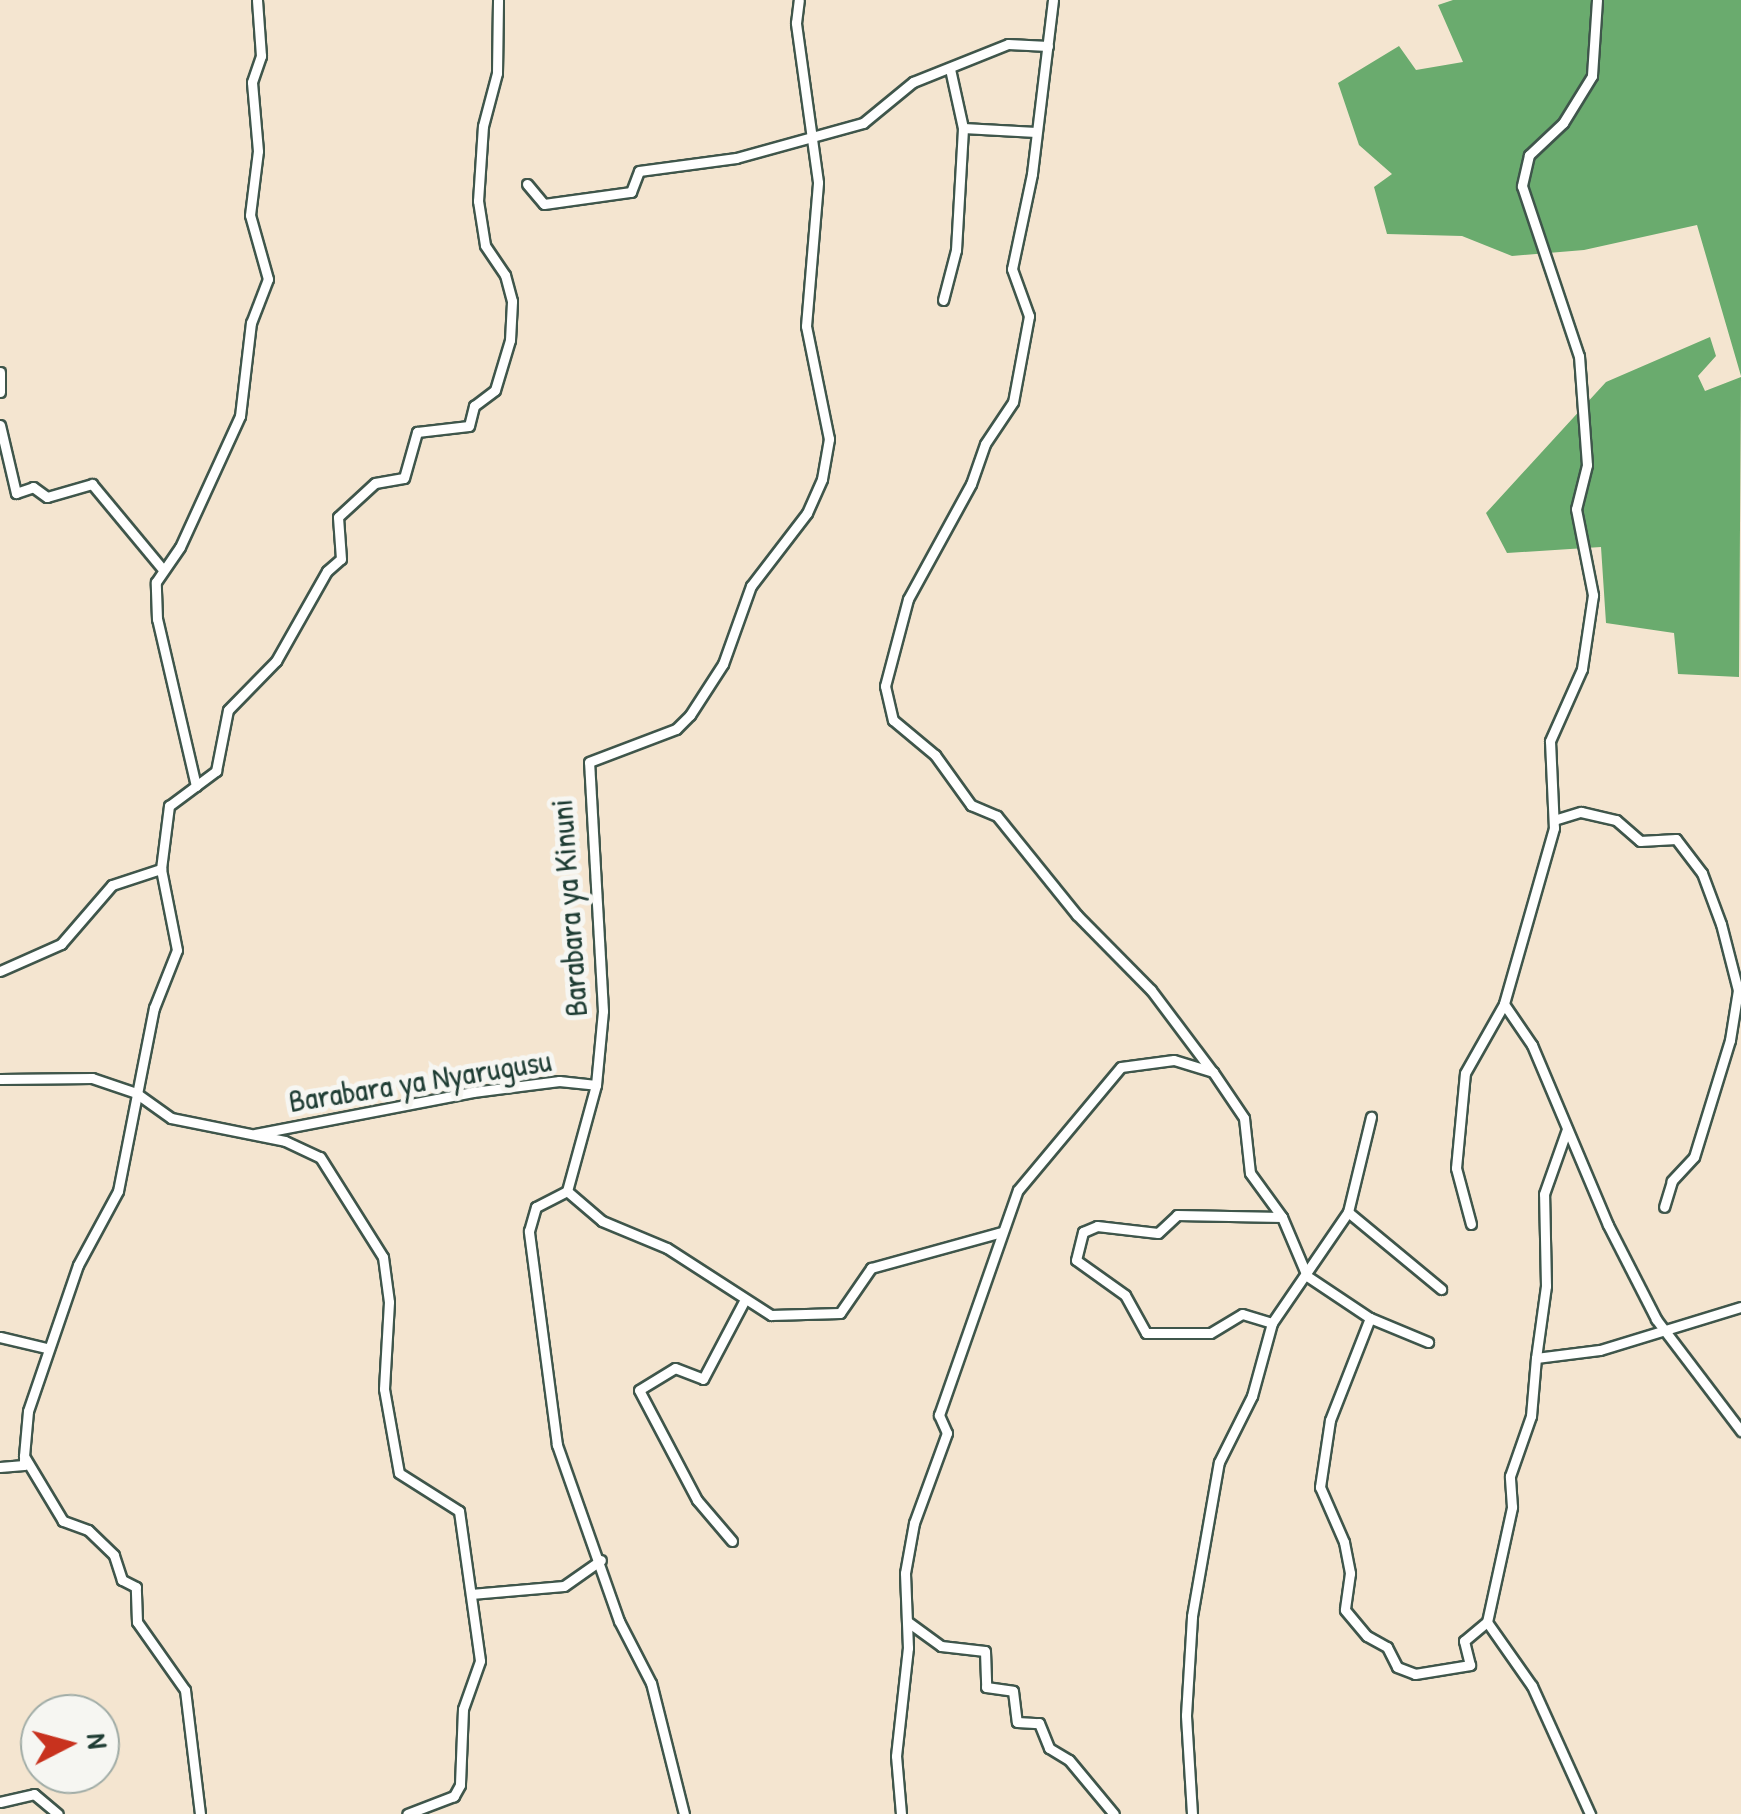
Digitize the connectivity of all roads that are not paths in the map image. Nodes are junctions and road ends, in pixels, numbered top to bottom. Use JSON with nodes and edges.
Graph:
{"nodes":[{"id":1,"x":257,"y":0,"type":"edge"},
{"id":2,"x":498,"y":0,"type":"edge"},
{"id":3,"x":798,"y":0,"type":"edge"},
{"id":4,"x":1053,"y":0,"type":"edge"},
{"id":5,"x":1597,"y":0,"type":"edge"},
{"id":6,"x":1048,"y":46,"type":"junction"},
{"id":7,"x":950,"y":69,"type":"junction"},
{"id":8,"x":963,"y":128,"type":"junction"},
{"id":9,"x":1036,"y":132,"type":"junction"},
{"id":10,"x":812,"y":135,"type":"junction"},
{"id":11,"x":526,"y":184,"type":"dead end"},
{"id":12,"x":942,"y":300,"type":"dead end"},
{"id":13,"x":0,"y":372,"type":"edge"},
{"id":14,"x":0,"y":392,"type":"edge"},
{"id":15,"x":0,"y":425,"type":"edge"},
{"id":16,"x":161,"y":567,"type":"junction"},
{"id":17,"x":196,"y":786,"type":"junction"},
{"id":18,"x":1554,"y":820,"type":"junction"},
{"id":19,"x":161,"y":869,"type":"junction"},
{"id":20,"x":0,"y":971,"type":"edge"},
{"id":21,"x":1504,"y":1004,"type":"junction"},
{"id":22,"x":1213,"y":1072,"type":"junction"},
{"id":23,"x":0,"y":1079,"type":"edge"},
{"id":24,"x":596,"y":1085,"type":"junction"},
{"id":25,"x":136,"y":1093,"type":"junction"},
{"id":26,"x":1370,"y":1117,"type":"dead end"},
{"id":27,"x":1567,"y":1126,"type":"junction"},
{"id":28,"x":253,"y":1135,"type":"junction"},
{"id":29,"x":567,"y":1190,"type":"junction"},
{"id":30,"x":1664,"y":1207,"type":"dead end"},
{"id":31,"x":1348,"y":1212,"type":"junction"},
{"id":32,"x":1282,"y":1218,"type":"junction"},
{"id":33,"x":1471,"y":1224,"type":"dead end"},
{"id":34,"x":1002,"y":1232,"type":"junction"},
{"id":35,"x":1306,"y":1276,"type":"junction"},
{"id":36,"x":1441,"y":1289,"type":"dead end"},
{"id":37,"x":743,"y":1303,"type":"junction"},
{"id":38,"x":1741,"y":1307,"type":"edge"},
{"id":39,"x":1370,"y":1318,"type":"junction"},
{"id":40,"x":1272,"y":1323,"type":"junction"},
{"id":41,"x":1666,"y":1332,"type":"junction"},
{"id":42,"x":0,"y":1337,"type":"edge"},
{"id":43,"x":1428,"y":1342,"type":"dead end"},
{"id":44,"x":46,"y":1348,"type":"junction"},
{"id":45,"x":1536,"y":1358,"type":"junction"},
{"id":46,"x":1741,"y":1430,"type":"edge"},
{"id":47,"x":24,"y":1456,"type":"junction"},
{"id":48,"x":0,"y":1466,"type":"edge"},
{"id":49,"x":732,"y":1541,"type":"dead end"},
{"id":50,"x":601,"y":1560,"type":"junction"},
{"id":51,"x":471,"y":1594,"type":"junction"},
{"id":52,"x":908,"y":1622,"type":"junction"},
{"id":53,"x":1486,"y":1622,"type":"junction"},
{"id":54,"x":0,"y":1802,"type":"edge"},
{"id":55,"x":58,"y":1814,"type":"edge"},
{"id":56,"x":200,"y":1814,"type":"edge"},
{"id":57,"x":407,"y":1814,"type":"edge"},
{"id":58,"x":684,"y":1814,"type":"edge"},
{"id":59,"x":901,"y":1814,"type":"edge"},
{"id":60,"x":1114,"y":1814,"type":"edge"},
{"id":61,"x":1192,"y":1814,"type":"edge"},
{"id":62,"x":1590,"y":1814,"type":"edge"}],
"edges":[{"from":1,"to":16,"type":"street"},
{"from":2,"to":17,"type":"street"},
{"from":3,"to":10,"type":"street","name":"Barabara ya Kinuni"},
{"from":4,"to":6,"type":"street"},
{"from":5,"to":18,"type":"street"},
{"from":6,"to":7,"type":"street"},
{"from":6,"to":9,"type":"street"},
{"from":7,"to":8,"type":"street"},
{"from":7,"to":10,"type":"street"},
{"from":8,"to":9,"type":"street"},
{"from":8,"to":12,"type":"street"},
{"from":9,"to":22,"type":"street"},
{"from":10,"to":11,"type":"street"},
{"from":10,"to":24,"type":"street","name":"Barabara ya Kinuni"},
{"from":13,"to":14,"type":"street"},
{"from":15,"to":16,"type":"street"},
{"from":16,"to":17,"type":"street"},
{"from":17,"to":19,"type":"street"},
{"from":18,"to":21,"type":"street"},
{"from":18,"to":30,"type":"street"},
{"from":19,"to":20,"type":"street"},
{"from":19,"to":25,"type":"street"},
{"from":21,"to":27,"type":"street"},
{"from":21,"to":33,"type":"street"},
{"from":22,"to":32,"type":"street"},
{"from":22,"to":34,"type":"street"},
{"from":23,"to":25,"type":"street","name":"Barabara ya Nyarugusu"},
{"from":24,"to":28,"type":"street","name":"Barabara ya Nyarugusu"},
{"from":24,"to":29,"type":"street","name":"Barabara ya Kinuni"},
{"from":25,"to":28,"type":"street","name":"Barabara ya Nyarugusu"},
{"from":25,"to":44,"type":"street"},
{"from":26,"to":31,"type":"street"},
{"from":27,"to":41,"type":"street"},
{"from":27,"to":45,"type":"street"},
{"from":28,"to":51,"type":"street","name":"Barabara ya Nyarugusu"},
{"from":29,"to":37,"type":"street"},
{"from":29,"to":50,"type":"street"},
{"from":31,"to":35,"type":"street"},
{"from":31,"to":36,"type":"street"},
{"from":32,"to":35,"type":"street"},
{"from":32,"to":40,"type":"street"},
{"from":34,"to":37,"type":"street"},
{"from":34,"to":52,"type":"street"},
{"from":35,"to":39,"type":"street"},
{"from":35,"to":40,"type":"street"},
{"from":37,"to":49,"type":"street"},
{"from":38,"to":41,"type":"street"},
{"from":39,"to":43,"type":"street"},
{"from":39,"to":53,"type":"street"},
{"from":40,"to":61,"type":"street"},
{"from":41,"to":45,"type":"street"},
{"from":41,"to":46,"type":"street"},
{"from":42,"to":44,"type":"street"},
{"from":44,"to":47,"type":"street"},
{"from":45,"to":53,"type":"street"},
{"from":47,"to":48,"type":"street"},
{"from":47,"to":56,"type":"street"},
{"from":50,"to":51,"type":"street"},
{"from":50,"to":58,"type":"street"},
{"from":51,"to":57,"type":"street"},
{"from":52,"to":59,"type":"street"},
{"from":52,"to":60,"type":"street"},
{"from":53,"to":62,"type":"street"},
{"from":54,"to":55,"type":"street"}]}
